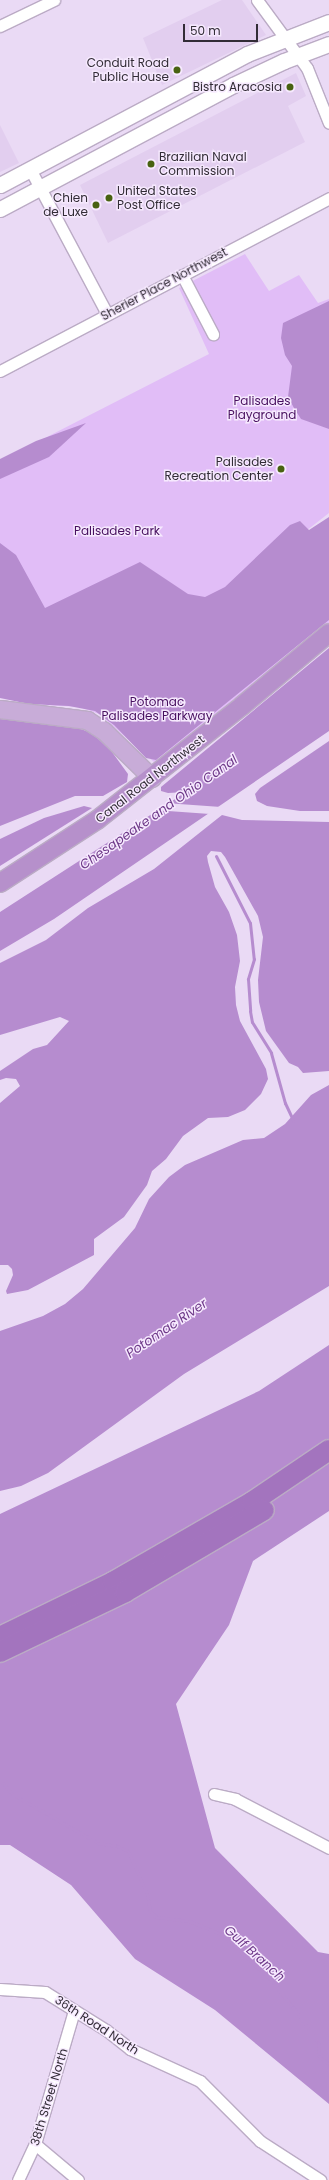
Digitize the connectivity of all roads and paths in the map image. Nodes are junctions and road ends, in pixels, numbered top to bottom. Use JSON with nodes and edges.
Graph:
{"nodes":[{"id":1,"x":54,"y":0,"type":"edge"},
{"id":2,"x":257,"y":0,"type":"edge"},
{"id":3,"x":329,"y":22,"type":"edge"},
{"id":4,"x":0,"y":26,"type":"edge"},
{"id":5,"x":285,"y":38,"type":"junction"},
{"id":6,"x":329,"y":44,"type":"edge"},
{"id":7,"x":298,"y":56,"type":"junction"},
{"id":8,"x":329,"y":123,"type":"edge"},
{"id":9,"x":30,"y":169,"type":"junction"},
{"id":10,"x":0,"y":185,"type":"edge"},
{"id":11,"x":40,"y":187,"type":"junction"},
{"id":12,"x":329,"y":198,"type":"edge"},
{"id":13,"x":0,"y":209,"type":"edge"},
{"id":14,"x":182,"y":275,"type":"junction"},
{"id":15,"x":107,"y":314,"type":"junction"},
{"id":16,"x":213,"y":334,"type":"dead end"},
{"id":17,"x":0,"y":371,"type":"edge"},
{"id":18,"x":329,"y":633,"type":"edge"},
{"id":19,"x":0,"y":708,"type":"edge"},
{"id":20,"x":152,"y":778,"type":"junction"},
{"id":21,"x":0,"y":883,"type":"edge"},
{"id":22,"x":329,"y":1450,"type":"edge"},
{"id":23,"x":329,"y":1466,"type":"edge"},
{"id":24,"x":11,"y":1636,"type":"edge"},
{"id":25,"x":0,"y":1652,"type":"edge"},
{"id":26,"x":214,"y":1794,"type":"dead end"},
{"id":27,"x":329,"y":1848,"type":"edge"},
{"id":28,"x":0,"y":1989,"type":"edge"},
{"id":29,"x":74,"y":2011,"type":"junction"},
{"id":30,"x":35,"y":2144,"type":"junction"},
{"id":31,"x":18,"y":2180,"type":"edge"},
{"id":32,"x":78,"y":2180,"type":"edge"},
{"id":33,"x":320,"y":2180,"type":"edge"}],
"edges":[{"from":1,"to":4,"type":"street"},
{"from":2,"to":5,"type":"street"},
{"from":3,"to":5,"type":"main road"},
{"from":5,"to":7,"type":"street"},
{"from":5,"to":9,"type":"main road"},
{"from":6,"to":7,"type":"main road"},
{"from":7,"to":8,"type":"street"},
{"from":7,"to":11,"type":"main road"},
{"from":9,"to":10,"type":"main road"},
{"from":9,"to":11,"type":"street"},
{"from":11,"to":13,"type":"main road"},
{"from":11,"to":15,"type":"street"},
{"from":12,"to":14,"type":"street","name":"Sherier Place Northwest"},
{"from":14,"to":15,"type":"street","name":"Sherier Place Northwest"},
{"from":14,"to":16,"type":"street"},
{"from":15,"to":17,"type":"street","name":"Sherier Place Northwest"},
{"from":18,"to":20,"type":"highway","name":"Canal Road Northwest"},
{"from":19,"to":20,"type":"main road"},
{"from":20,"to":21,"type":"highway","name":"Canal Road Northwest"},
{"from":22,"to":24,"type":"highway"},
{"from":23,"to":24,"type":"highway"},
{"from":24,"to":25,"type":"highway"},
{"from":26,"to":27,"type":"street"},
{"from":28,"to":29,"type":"street","name":"36th Road North"},
{"from":29,"to":30,"type":"street","name":"38th Street North"},
{"from":29,"to":33,"type":"street","name":"36th Road North"},
{"from":30,"to":31,"type":"street","name":"38th Street North"},
{"from":30,"to":32,"type":"street"}]}
